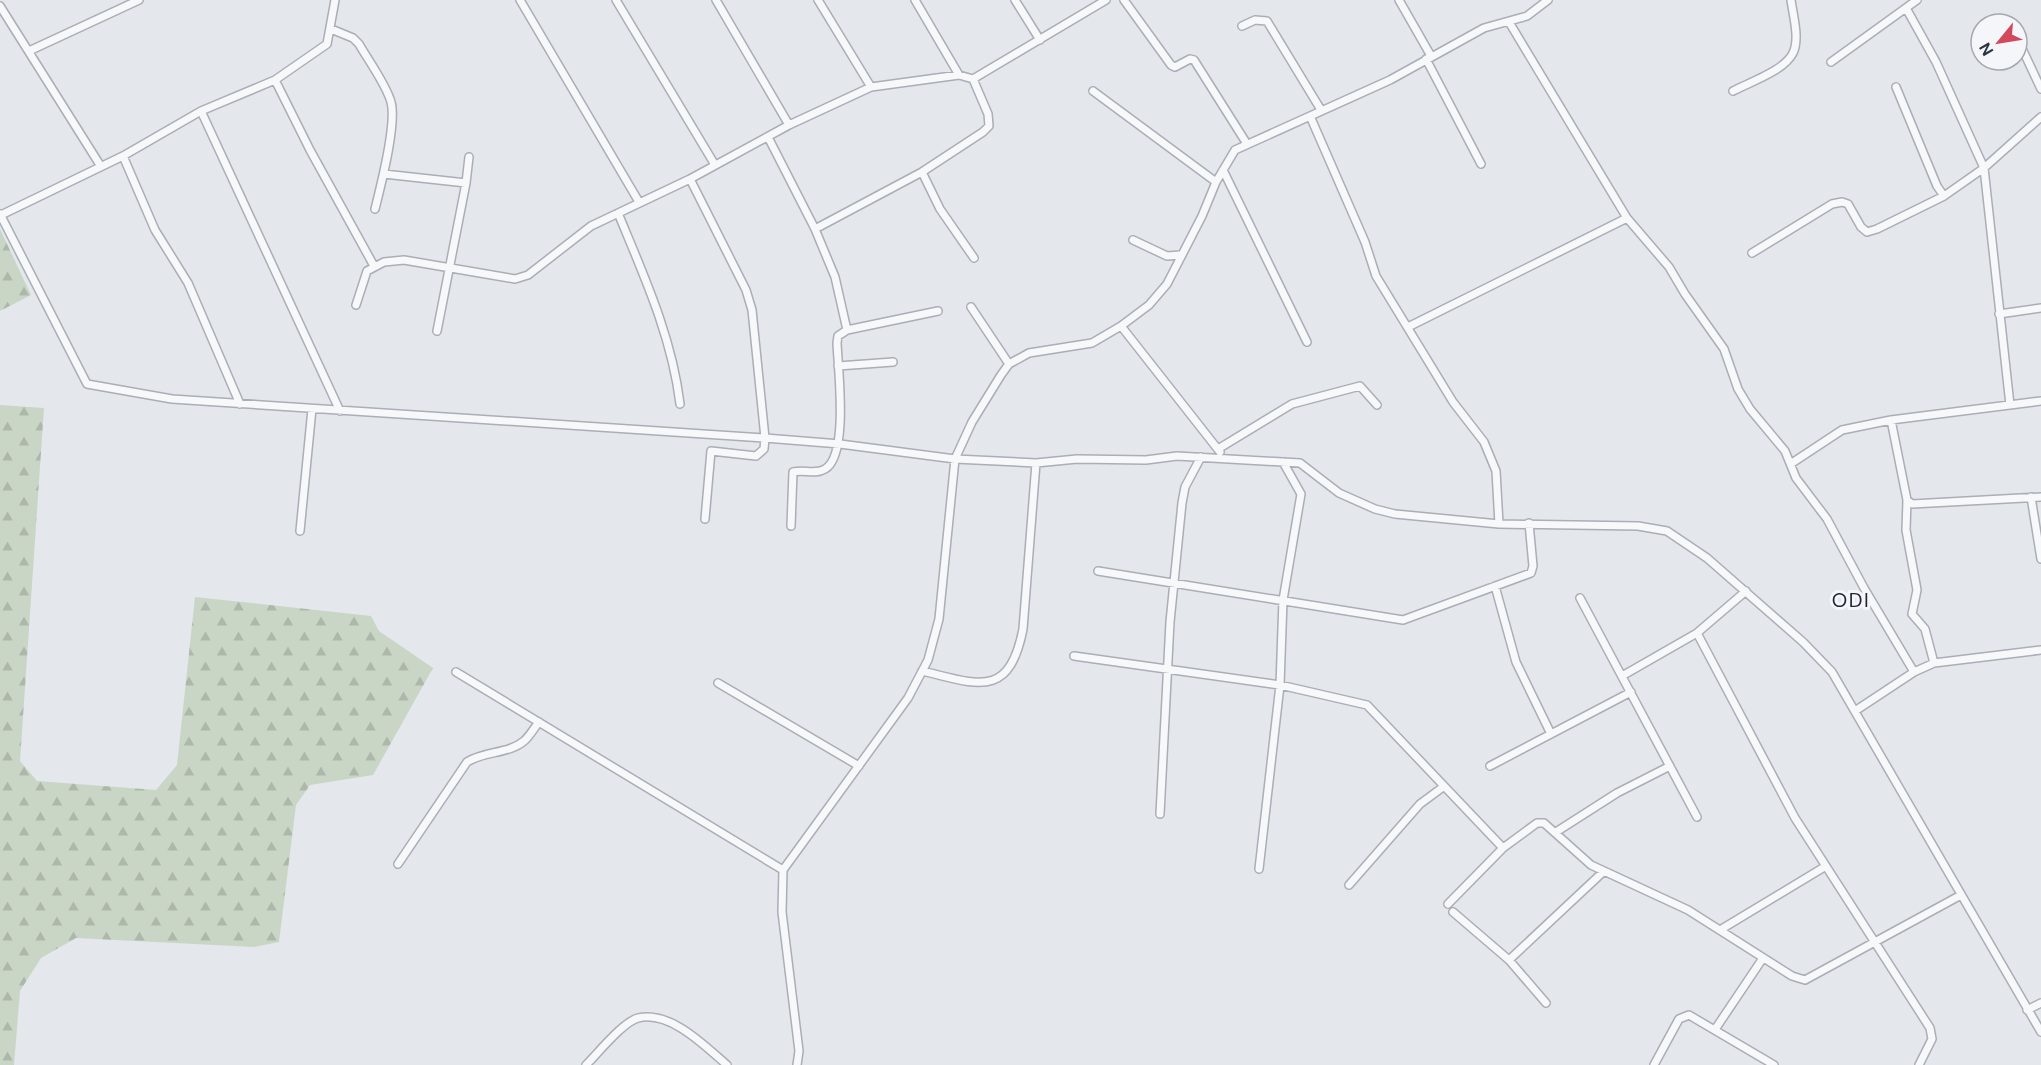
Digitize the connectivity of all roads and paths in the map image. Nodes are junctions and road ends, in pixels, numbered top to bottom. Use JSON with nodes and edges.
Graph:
{"nodes":[{"id":1,"x":139,"y":0,"type":"edge"},
{"id":2,"x":335,"y":0,"type":"edge"},
{"id":3,"x":520,"y":0,"type":"edge"},
{"id":4,"x":615,"y":0,"type":"edge"},
{"id":5,"x":716,"y":0,"type":"edge"},
{"id":6,"x":818,"y":0,"type":"edge"},
{"id":7,"x":915,"y":0,"type":"edge"},
{"id":8,"x":1015,"y":0,"type":"edge"},
{"id":9,"x":1106,"y":0,"type":"edge"},
{"id":10,"x":1124,"y":0,"type":"edge"},
{"id":11,"x":1400,"y":0,"type":"edge"},
{"id":12,"x":1548,"y":0,"type":"edge"},
{"id":13,"x":1791,"y":0,"type":"edge"},
{"id":14,"x":1917,"y":0,"type":"edge"},
{"id":15,"x":0,"y":6,"type":"edge"},
{"id":16,"x":1906,"y":8,"type":"junction"},
{"id":17,"x":1509,"y":21,"type":"junction"},
{"id":18,"x":1242,"y":26,"type":"dead end"},
{"id":19,"x":332,"y":29,"type":"junction"},
{"id":20,"x":1040,"y":40,"type":"junction"},
{"id":21,"x":29,"y":51,"type":"junction"},
{"id":22,"x":1428,"y":58,"type":"junction"},
{"id":23,"x":1831,"y":62,"type":"dead end"},
{"id":24,"x":2029,"y":63,"type":"edge"},
{"id":25,"x":959,"y":75,"type":"junction"},
{"id":26,"x":973,"y":79,"type":"junction"},
{"id":27,"x":275,"y":80,"type":"junction"},
{"id":28,"x":871,"y":87,"type":"junction"},
{"id":29,"x":1896,"y":87,"type":"dead end"},
{"id":30,"x":2041,"y":89,"type":"edge"},
{"id":31,"x":1093,"y":91,"type":"dead end"},
{"id":32,"x":1733,"y":92,"type":"dead end"},
{"id":33,"x":1321,"y":110,"type":"junction"},
{"id":34,"x":201,"y":111,"type":"junction"},
{"id":35,"x":1310,"y":116,"type":"junction"},
{"id":36,"x":2041,"y":117,"type":"edge"},
{"id":37,"x":789,"y":125,"type":"junction"},
{"id":38,"x":768,"y":137,"type":"junction"},
{"id":39,"x":1247,"y":144,"type":"junction"},
{"id":40,"x":123,"y":156,"type":"junction"},
{"id":41,"x":469,"y":157,"type":"dead end"},
{"id":42,"x":1481,"y":164,"type":"dead end"},
{"id":43,"x":100,"y":165,"type":"junction"},
{"id":44,"x":715,"y":165,"type":"junction"},
{"id":45,"x":1984,"y":168,"type":"junction"},
{"id":46,"x":1223,"y":170,"type":"junction"},
{"id":47,"x":922,"y":172,"type":"junction"},
{"id":48,"x":384,"y":174,"type":"junction"},
{"id":49,"x":690,"y":178,"type":"junction"},
{"id":50,"x":1216,"y":182,"type":"junction"},
{"id":51,"x":466,"y":183,"type":"junction"},
{"id":52,"x":1944,"y":196,"type":"junction"},
{"id":53,"x":639,"y":202,"type":"junction"},
{"id":54,"x":375,"y":209,"type":"dead end"},
{"id":55,"x":618,"y":213,"type":"junction"},
{"id":56,"x":0,"y":214,"type":"edge"},
{"id":57,"x":1627,"y":218,"type":"junction"},
{"id":58,"x":815,"y":229,"type":"junction"},
{"id":59,"x":1133,"y":240,"type":"dead end"},
{"id":60,"x":1752,"y":253,"type":"dead end"},
{"id":61,"x":1180,"y":255,"type":"junction"},
{"id":62,"x":974,"y":258,"type":"dead end"},
{"id":63,"x":374,"y":266,"type":"junction"},
{"id":64,"x":451,"y":269,"type":"junction"},
{"id":65,"x":356,"y":305,"type":"dead end"},
{"id":66,"x":971,"y":308,"type":"dead end"},
{"id":67,"x":2041,"y":308,"type":"edge"},
{"id":68,"x":938,"y":312,"type":"dead end"},
{"id":69,"x":1999,"y":314,"type":"junction"},
{"id":70,"x":1122,"y":326,"type":"junction"},
{"id":71,"x":1408,"y":327,"type":"junction"},
{"id":72,"x":847,"y":330,"type":"junction"},
{"id":73,"x":437,"y":331,"type":"dead end"},
{"id":74,"x":1307,"y":342,"type":"dead end"},
{"id":75,"x":893,"y":362,"type":"dead end"},
{"id":76,"x":1010,"y":364,"type":"junction"},
{"id":77,"x":838,"y":366,"type":"junction"},
{"id":78,"x":2041,"y":401,"type":"edge"},
{"id":79,"x":240,"y":404,"type":"junction"},
{"id":80,"x":680,"y":405,"type":"dead end"},
{"id":81,"x":1377,"y":405,"type":"dead end"},
{"id":82,"x":2010,"y":405,"type":"junction"},
{"id":83,"x":312,"y":409,"type":"junction"},
{"id":84,"x":340,"y":411,"type":"junction"},
{"id":85,"x":1891,"y":420,"type":"junction"},
{"id":86,"x":765,"y":438,"type":"junction"},
{"id":87,"x":840,"y":444,"type":"junction"},
{"id":88,"x":1218,"y":449,"type":"junction"},
{"id":89,"x":1201,"y":457,"type":"junction"},
{"id":90,"x":1225,"y":458,"type":"junction"},
{"id":91,"x":955,"y":459,"type":"junction"},
{"id":92,"x":1283,"y":462,"type":"junction"},
{"id":93,"x":1036,"y":463,"type":"junction"},
{"id":94,"x":1792,"y":463,"type":"junction"},
{"id":95,"x":2041,"y":496,"type":"edge"},
{"id":96,"x":2031,"y":497,"type":"junction"},
{"id":97,"x":1907,"y":500,"type":"junction"},
{"id":98,"x":705,"y":519,"type":"dead end"},
{"id":99,"x":1499,"y":524,"type":"junction"},
{"id":100,"x":1529,"y":524,"type":"junction"},
{"id":101,"x":790,"y":526,"type":"dead end"},
{"id":102,"x":300,"y":531,"type":"dead end"},
{"id":103,"x":2041,"y":559,"type":"edge"},
{"id":104,"x":1098,"y":571,"type":"dead end"},
{"id":105,"x":1176,"y":583,"type":"junction"},
{"id":106,"x":1495,"y":586,"type":"junction"},
{"id":107,"x":1746,"y":591,"type":"junction"},
{"id":108,"x":1580,"y":598,"type":"dead end"},
{"id":109,"x":1283,"y":600,"type":"junction"},
{"id":110,"x":1697,"y":633,"type":"junction"},
{"id":111,"x":2041,"y":650,"type":"edge"},
{"id":112,"x":1074,"y":656,"type":"dead end"},
{"id":113,"x":1934,"y":663,"type":"junction"},
{"id":114,"x":1167,"y":669,"type":"junction"},
{"id":115,"x":922,"y":671,"type":"junction"},
{"id":116,"x":456,"y":672,"type":"dead end"},
{"id":117,"x":1914,"y":672,"type":"junction"},
{"id":118,"x":1622,"y":676,"type":"junction"},
{"id":119,"x":718,"y":683,"type":"dead end"},
{"id":120,"x":1280,"y":685,"type":"junction"},
{"id":121,"x":1630,"y":692,"type":"junction"},
{"id":122,"x":1855,"y":711,"type":"junction"},
{"id":123,"x":539,"y":722,"type":"junction"},
{"id":124,"x":1551,"y":734,"type":"junction"},
{"id":125,"x":859,"y":766,"type":"junction"},
{"id":126,"x":1490,"y":766,"type":"dead end"},
{"id":127,"x":1670,"y":766,"type":"junction"},
{"id":128,"x":1443,"y":787,"type":"junction"},
{"id":129,"x":1160,"y":814,"type":"dead end"},
{"id":130,"x":1697,"y":817,"type":"dead end"},
{"id":131,"x":1556,"y":832,"type":"junction"},
{"id":132,"x":1503,"y":848,"type":"junction"},
{"id":133,"x":398,"y":864,"type":"dead end"},
{"id":134,"x":1826,"y":866,"type":"junction"},
{"id":135,"x":1258,"y":869,"type":"dead end"},
{"id":136,"x":783,"y":870,"type":"junction"},
{"id":137,"x":1603,"y":872,"type":"junction"},
{"id":138,"x":1349,"y":885,"type":"dead end"},
{"id":139,"x":1961,"y":895,"type":"junction"},
{"id":140,"x":1448,"y":904,"type":"dead end"},
{"id":141,"x":1453,"y":912,"type":"dead end"},
{"id":142,"x":1720,"y":930,"type":"junction"},
{"id":143,"x":1874,"y":941,"type":"junction"},
{"id":144,"x":1762,"y":958,"type":"junction"},
{"id":145,"x":1509,"y":960,"type":"junction"},
{"id":146,"x":1546,"y":1003,"type":"dead end"},
{"id":147,"x":2041,"y":1003,"type":"edge"},
{"id":148,"x":2027,"y":1010,"type":"junction"},
{"id":149,"x":1716,"y":1028,"type":"junction"},
{"id":150,"x":2041,"y":1032,"type":"edge"},
{"id":151,"x":586,"y":1065,"type":"edge"},
{"id":152,"x":727,"y":1065,"type":"edge"},
{"id":153,"x":797,"y":1065,"type":"edge"},
{"id":154,"x":1654,"y":1065,"type":"edge"},
{"id":155,"x":1774,"y":1065,"type":"edge"},
{"id":156,"x":1919,"y":1065,"type":"edge"}],
"edges":[{"from":1,"to":21,"type":"street"},
{"from":2,"to":19,"type":"street"},
{"from":3,"to":53,"type":"street"},
{"from":4,"to":44,"type":"street"},
{"from":5,"to":37,"type":"street"},
{"from":6,"to":28,"type":"street"},
{"from":7,"to":25,"type":"street"},
{"from":8,"to":20,"type":"street"},
{"from":9,"to":20,"type":"street"},
{"from":10,"to":39,"type":"street"},
{"from":11,"to":22,"type":"street"},
{"from":12,"to":17,"type":"street"},
{"from":13,"to":32,"type":"street"},
{"from":14,"to":16,"type":"street"},
{"from":15,"to":21,"type":"street"},
{"from":16,"to":23,"type":"street"},
{"from":16,"to":45,"type":"street"},
{"from":17,"to":22,"type":"street"},
{"from":17,"to":57,"type":"street"},
{"from":18,"to":33,"type":"street"},
{"from":19,"to":27,"type":"street"},
{"from":19,"to":48,"type":"street"},
{"from":20,"to":26,"type":"street"},
{"from":21,"to":43,"type":"street"},
{"from":22,"to":33,"type":"street"},
{"from":22,"to":42,"type":"street"},
{"from":24,"to":30,"type":"street"},
{"from":25,"to":26,"type":"street"},
{"from":25,"to":28,"type":"street"},
{"from":26,"to":47,"type":"street"},
{"from":27,"to":34,"type":"street"},
{"from":27,"to":63,"type":"street"},
{"from":28,"to":37,"type":"street"},
{"from":29,"to":52,"type":"street"},
{"from":31,"to":50,"type":"street"},
{"from":33,"to":35,"type":"street"},
{"from":34,"to":40,"type":"street"},
{"from":34,"to":84,"type":"street"},
{"from":35,"to":39,"type":"street"},
{"from":35,"to":71,"type":"street"},
{"from":36,"to":45,"type":"street"},
{"from":37,"to":38,"type":"street"},
{"from":38,"to":44,"type":"street"},
{"from":38,"to":58,"type":"street"},
{"from":39,"to":46,"type":"street"},
{"from":40,"to":43,"type":"street"},
{"from":40,"to":79,"type":"street"},
{"from":41,"to":51,"type":"street"},
{"from":43,"to":56,"type":"street"},
{"from":44,"to":49,"type":"street"},
{"from":45,"to":52,"type":"street"},
{"from":45,"to":69,"type":"street"},
{"from":46,"to":50,"type":"street"},
{"from":46,"to":74,"type":"street"},
{"from":47,"to":58,"type":"street"},
{"from":47,"to":62,"type":"street"},
{"from":48,"to":51,"type":"street"},
{"from":48,"to":54,"type":"street"},
{"from":49,"to":53,"type":"street"},
{"from":49,"to":86,"type":"street"},
{"from":50,"to":61,"type":"street"},
{"from":51,"to":64,"type":"street"},
{"from":52,"to":60,"type":"street"},
{"from":53,"to":55,"type":"street"},
{"from":55,"to":64,"type":"street"},
{"from":55,"to":80,"type":"street"},
{"from":56,"to":79,"type":"street"},
{"from":57,"to":71,"type":"street"},
{"from":57,"to":94,"type":"street"},
{"from":58,"to":72,"type":"street"},
{"from":59,"to":61,"type":"street"},
{"from":61,"to":70,"type":"street"},
{"from":63,"to":64,"type":"street"},
{"from":63,"to":65,"type":"street"},
{"from":64,"to":73,"type":"street"},
{"from":66,"to":76,"type":"street"},
{"from":67,"to":69,"type":"street"},
{"from":68,"to":72,"type":"street"},
{"from":69,"to":82,"type":"street"},
{"from":70,"to":76,"type":"street"},
{"from":70,"to":88,"type":"street"},
{"from":71,"to":99,"type":"street"},
{"from":72,"to":77,"type":"street"},
{"from":75,"to":77,"type":"street"},
{"from":76,"to":91,"type":"street"},
{"from":77,"to":87,"type":"street"},
{"from":78,"to":82,"type":"street"},
{"from":79,"to":83,"type":"street"},
{"from":81,"to":88,"type":"street"},
{"from":82,"to":85,"type":"street"},
{"from":83,"to":84,"type":"street"},
{"from":83,"to":102,"type":"street"},
{"from":84,"to":86,"type":"street"},
{"from":85,"to":94,"type":"street"},
{"from":85,"to":97,"type":"street"},
{"from":86,"to":87,"type":"street"},
{"from":86,"to":98,"type":"street"},
{"from":87,"to":91,"type":"street"},
{"from":87,"to":101,"type":"street"},
{"from":88,"to":90,"type":"street"},
{"from":89,"to":90,"type":"street"},
{"from":89,"to":93,"type":"street"},
{"from":89,"to":105,"type":"street"},
{"from":90,"to":92,"type":"street"},
{"from":91,"to":93,"type":"street"},
{"from":91,"to":115,"type":"street"},
{"from":92,"to":99,"type":"street"},
{"from":92,"to":109,"type":"street"},
{"from":93,"to":115,"type":"street"},
{"from":94,"to":117,"type":"street"},
{"from":95,"to":96,"type":"street"},
{"from":96,"to":97,"type":"street"},
{"from":96,"to":103,"type":"street"},
{"from":97,"to":113,"type":"street"},
{"from":99,"to":100,"type":"street"},
{"from":100,"to":106,"type":"street"},
{"from":100,"to":107,"type":"street"},
{"from":104,"to":105,"type":"street"},
{"from":105,"to":109,"type":"street"},
{"from":105,"to":114,"type":"street"},
{"from":106,"to":109,"type":"street"},
{"from":106,"to":124,"type":"street"},
{"from":107,"to":110,"type":"street"},
{"from":107,"to":122,"type":"street"},
{"from":108,"to":118,"type":"street"},
{"from":109,"to":120,"type":"street"},
{"from":110,"to":118,"type":"street"},
{"from":110,"to":134,"type":"street"},
{"from":111,"to":113,"type":"street"},
{"from":112,"to":114,"type":"street"},
{"from":113,"to":117,"type":"street"},
{"from":114,"to":120,"type":"street"},
{"from":114,"to":129,"type":"street"},
{"from":115,"to":125,"type":"street"},
{"from":116,"to":123,"type":"street"},
{"from":117,"to":122,"type":"street"},
{"from":118,"to":121,"type":"street"},
{"from":119,"to":125,"type":"street"},
{"from":120,"to":128,"type":"street"},
{"from":120,"to":135,"type":"street"},
{"from":121,"to":124,"type":"street"},
{"from":121,"to":127,"type":"street"},
{"from":122,"to":139,"type":"street"},
{"from":123,"to":133,"type":"street"},
{"from":123,"to":136,"type":"street"},
{"from":124,"to":126,"type":"street"},
{"from":125,"to":136,"type":"street"},
{"from":127,"to":130,"type":"street"},
{"from":127,"to":131,"type":"street"},
{"from":128,"to":132,"type":"street"},
{"from":128,"to":138,"type":"street"},
{"from":131,"to":132,"type":"street"},
{"from":131,"to":137,"type":"street"},
{"from":132,"to":140,"type":"street"},
{"from":134,"to":142,"type":"street"},
{"from":134,"to":143,"type":"street"},
{"from":136,"to":153,"type":"street"},
{"from":137,"to":142,"type":"street"},
{"from":137,"to":145,"type":"street"},
{"from":139,"to":143,"type":"street"},
{"from":139,"to":148,"type":"street"},
{"from":141,"to":145,"type":"street"},
{"from":142,"to":144,"type":"street"},
{"from":143,"to":144,"type":"street"},
{"from":143,"to":156,"type":"street"},
{"from":144,"to":149,"type":"street"},
{"from":145,"to":146,"type":"street"},
{"from":147,"to":148,"type":"street"},
{"from":148,"to":150,"type":"street"},
{"from":149,"to":154,"type":"street"},
{"from":149,"to":155,"type":"street"},
{"from":151,"to":152,"type":"street"}]}
